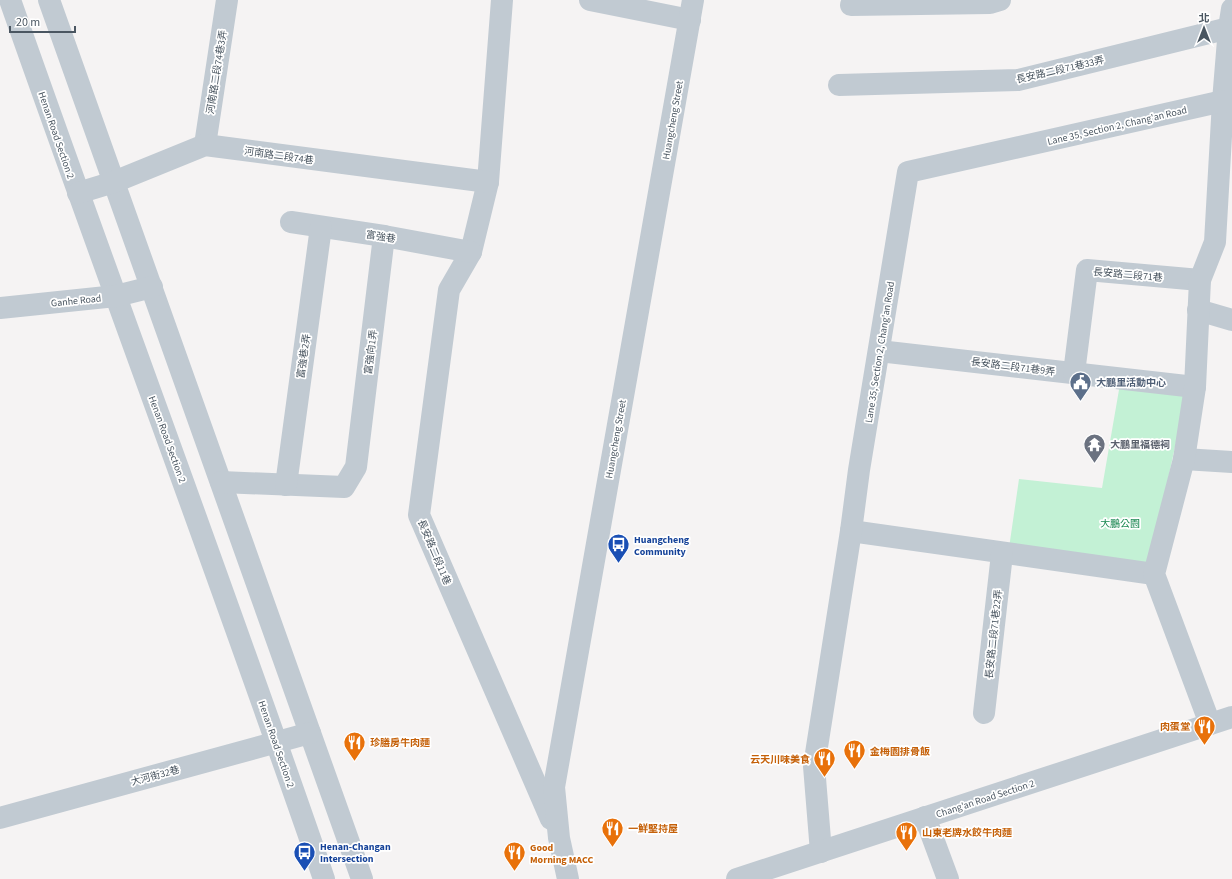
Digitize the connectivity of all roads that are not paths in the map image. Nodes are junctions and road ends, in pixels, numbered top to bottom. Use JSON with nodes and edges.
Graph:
{"nodes":[{"id":1,"x":10,"y":0,"type":"edge"},
{"id":2,"x":49,"y":0,"type":"edge"},
{"id":3,"x":227,"y":0,"type":"edge"},
{"id":4,"x":502,"y":0,"type":"edge"},
{"id":5,"x":590,"y":0,"type":"edge"},
{"id":6,"x":1000,"y":0,"type":"edge"},
{"id":7,"x":851,"y":5,"type":"dead end"},
{"id":8,"x":691,"y":10,"type":"edge"},
{"id":9,"x":1230,"y":18,"type":"edge"},
{"id":10,"x":839,"y":85,"type":"dead end"},
{"id":11,"x":1228,"y":101,"type":"edge"},
{"id":12,"x":1227,"y":126,"type":"edge"},
{"id":13,"x":205,"y":145,"type":"junction"},
{"id":14,"x":114,"y":182,"type":"junction"},
{"id":15,"x":488,"y":182,"type":"junction"},
{"id":16,"x":78,"y":193,"type":"junction"},
{"id":17,"x":291,"y":222,"type":"dead end"},
{"id":18,"x":321,"y":227,"type":"junction"},
{"id":19,"x":384,"y":236,"type":"junction"},
{"id":20,"x":1224,"y":244,"type":"edge"},
{"id":21,"x":471,"y":252,"type":"junction"},
{"id":22,"x":1200,"y":280,"type":"junction"},
{"id":23,"x":152,"y":287,"type":"junction"},
{"id":24,"x":116,"y":296,"type":"junction"},
{"id":25,"x":0,"y":308,"type":"edge"},
{"id":26,"x":1198,"y":310,"type":"junction"},
{"id":27,"x":1232,"y":320,"type":"edge"},
{"id":28,"x":879,"y":351,"type":"junction"},
{"id":29,"x":1074,"y":373,"type":"junction"},
{"id":30,"x":1194,"y":387,"type":"junction"},
{"id":31,"x":1184,"y":459,"type":"junction"},
{"id":32,"x":1232,"y":462,"type":"edge"},
{"id":33,"x":221,"y":482,"type":"junction"},
{"id":34,"x":286,"y":485,"type":"junction"},
{"id":35,"x":851,"y":531,"type":"junction"},
{"id":36,"x":1002,"y":554,"type":"junction"},
{"id":37,"x":1154,"y":574,"type":"junction"},
{"id":38,"x":984,"y":714,"type":"dead end"},
{"id":39,"x":1232,"y":717,"type":"edge"},
{"id":40,"x":1210,"y":724,"type":"junction"},
{"id":41,"x":310,"y":733,"type":"junction"},
{"id":42,"x":277,"y":742,"type":"junction"},
{"id":43,"x":0,"y":818,"type":"edge"},
{"id":44,"x":925,"y":818,"type":"junction"},
{"id":45,"x":559,"y":838,"type":"junction"},
{"id":46,"x":820,"y":852,"type":"junction"},
{"id":47,"x":324,"y":879,"type":"edge"},
{"id":48,"x":362,"y":879,"type":"edge"},
{"id":49,"x":568,"y":879,"type":"edge"},
{"id":50,"x":737,"y":879,"type":"edge"},
{"id":51,"x":948,"y":879,"type":"edge"}],
"edges":[{"from":1,"to":16,"type":"street","name":"Henan Road Section 2"},
{"from":2,"to":14,"type":"street"},
{"from":3,"to":13,"type":"street","name":"河南路二段74巷3弄"},
{"from":4,"to":15,"type":"street","name":"長安路二段11巷"},
{"from":5,"to":8,"type":"street"},
{"from":6,"to":7,"type":"street"},
{"from":8,"to":45,"type":"street","name":"Huangcheng Street"},
{"from":9,"to":10,"type":"street","name":"長安路二段71巷33弄"},
{"from":9,"to":11,"type":"street"},
{"from":11,"to":12,"type":"street"},
{"from":11,"to":28,"type":"street","name":"Lane 35, Section 2, Chang'an Road"},
{"from":12,"to":20,"type":"street"},
{"from":13,"to":14,"type":"street","name":"河南路二段74巷"},
{"from":13,"to":15,"type":"street","name":"河南路二段74巷"},
{"from":14,"to":16,"type":"street","name":"河南路二段74巷"},
{"from":14,"to":23,"type":"street"},
{"from":15,"to":21,"type":"street","name":"長安路二段11巷"},
{"from":16,"to":24,"type":"street","name":"Henan Road Section 2"},
{"from":17,"to":18,"type":"street","name":"富強巷"},
{"from":18,"to":19,"type":"street","name":"富強巷"},
{"from":18,"to":34,"type":"street","name":"富強巷2弄"},
{"from":19,"to":21,"type":"street","name":"富強巷"},
{"from":19,"to":34,"type":"street","name":"富強向1弄"},
{"from":20,"to":22,"type":"street"},
{"from":21,"to":45,"type":"street","name":"長安路二段11巷"},
{"from":22,"to":26,"type":"street"},
{"from":22,"to":29,"type":"street","name":"長安路二段71巷"},
{"from":23,"to":24,"type":"street","name":"Ganhe Road"},
{"from":23,"to":33,"type":"street"},
{"from":24,"to":25,"type":"street","name":"Ganhe Road"},
{"from":24,"to":42,"type":"street","name":"Henan Road Section 2"},
{"from":26,"to":27,"type":"street"},
{"from":26,"to":30,"type":"street"},
{"from":28,"to":29,"type":"street","name":"長安路二段71巷9弄"},
{"from":28,"to":35,"type":"street","name":"Lane 35, Section 2, Chang'an Road"},
{"from":29,"to":30,"type":"street","name":"長安路二段71巷9弄"},
{"from":30,"to":31,"type":"street"},
{"from":31,"to":32,"type":"street"},
{"from":31,"to":37,"type":"street"},
{"from":33,"to":34,"type":"street"},
{"from":33,"to":41,"type":"street"},
{"from":35,"to":36,"type":"street"},
{"from":35,"to":46,"type":"street","name":"Lane 35, Section 2, Chang'an Road"},
{"from":36,"to":37,"type":"street"},
{"from":36,"to":38,"type":"street","name":"長安路二段71巷22弄"},
{"from":37,"to":40,"type":"street"},
{"from":39,"to":40,"type":"street","name":"Chang’an Road Section 2"},
{"from":40,"to":44,"type":"street","name":"Chang’an Road Section 2"},
{"from":41,"to":42,"type":"street","name":"大河街32巷"},
{"from":41,"to":48,"type":"street"},
{"from":42,"to":43,"type":"street","name":"大河街32巷"},
{"from":42,"to":47,"type":"street","name":"Henan Road Section 2"},
{"from":44,"to":46,"type":"street","name":"Chang’an Road Section 2"},
{"from":44,"to":51,"type":"street"},
{"from":45,"to":49,"type":"street","name":"Huangcheng Street"},
{"from":46,"to":50,"type":"street","name":"Chang’an Road Section 2"}]}
